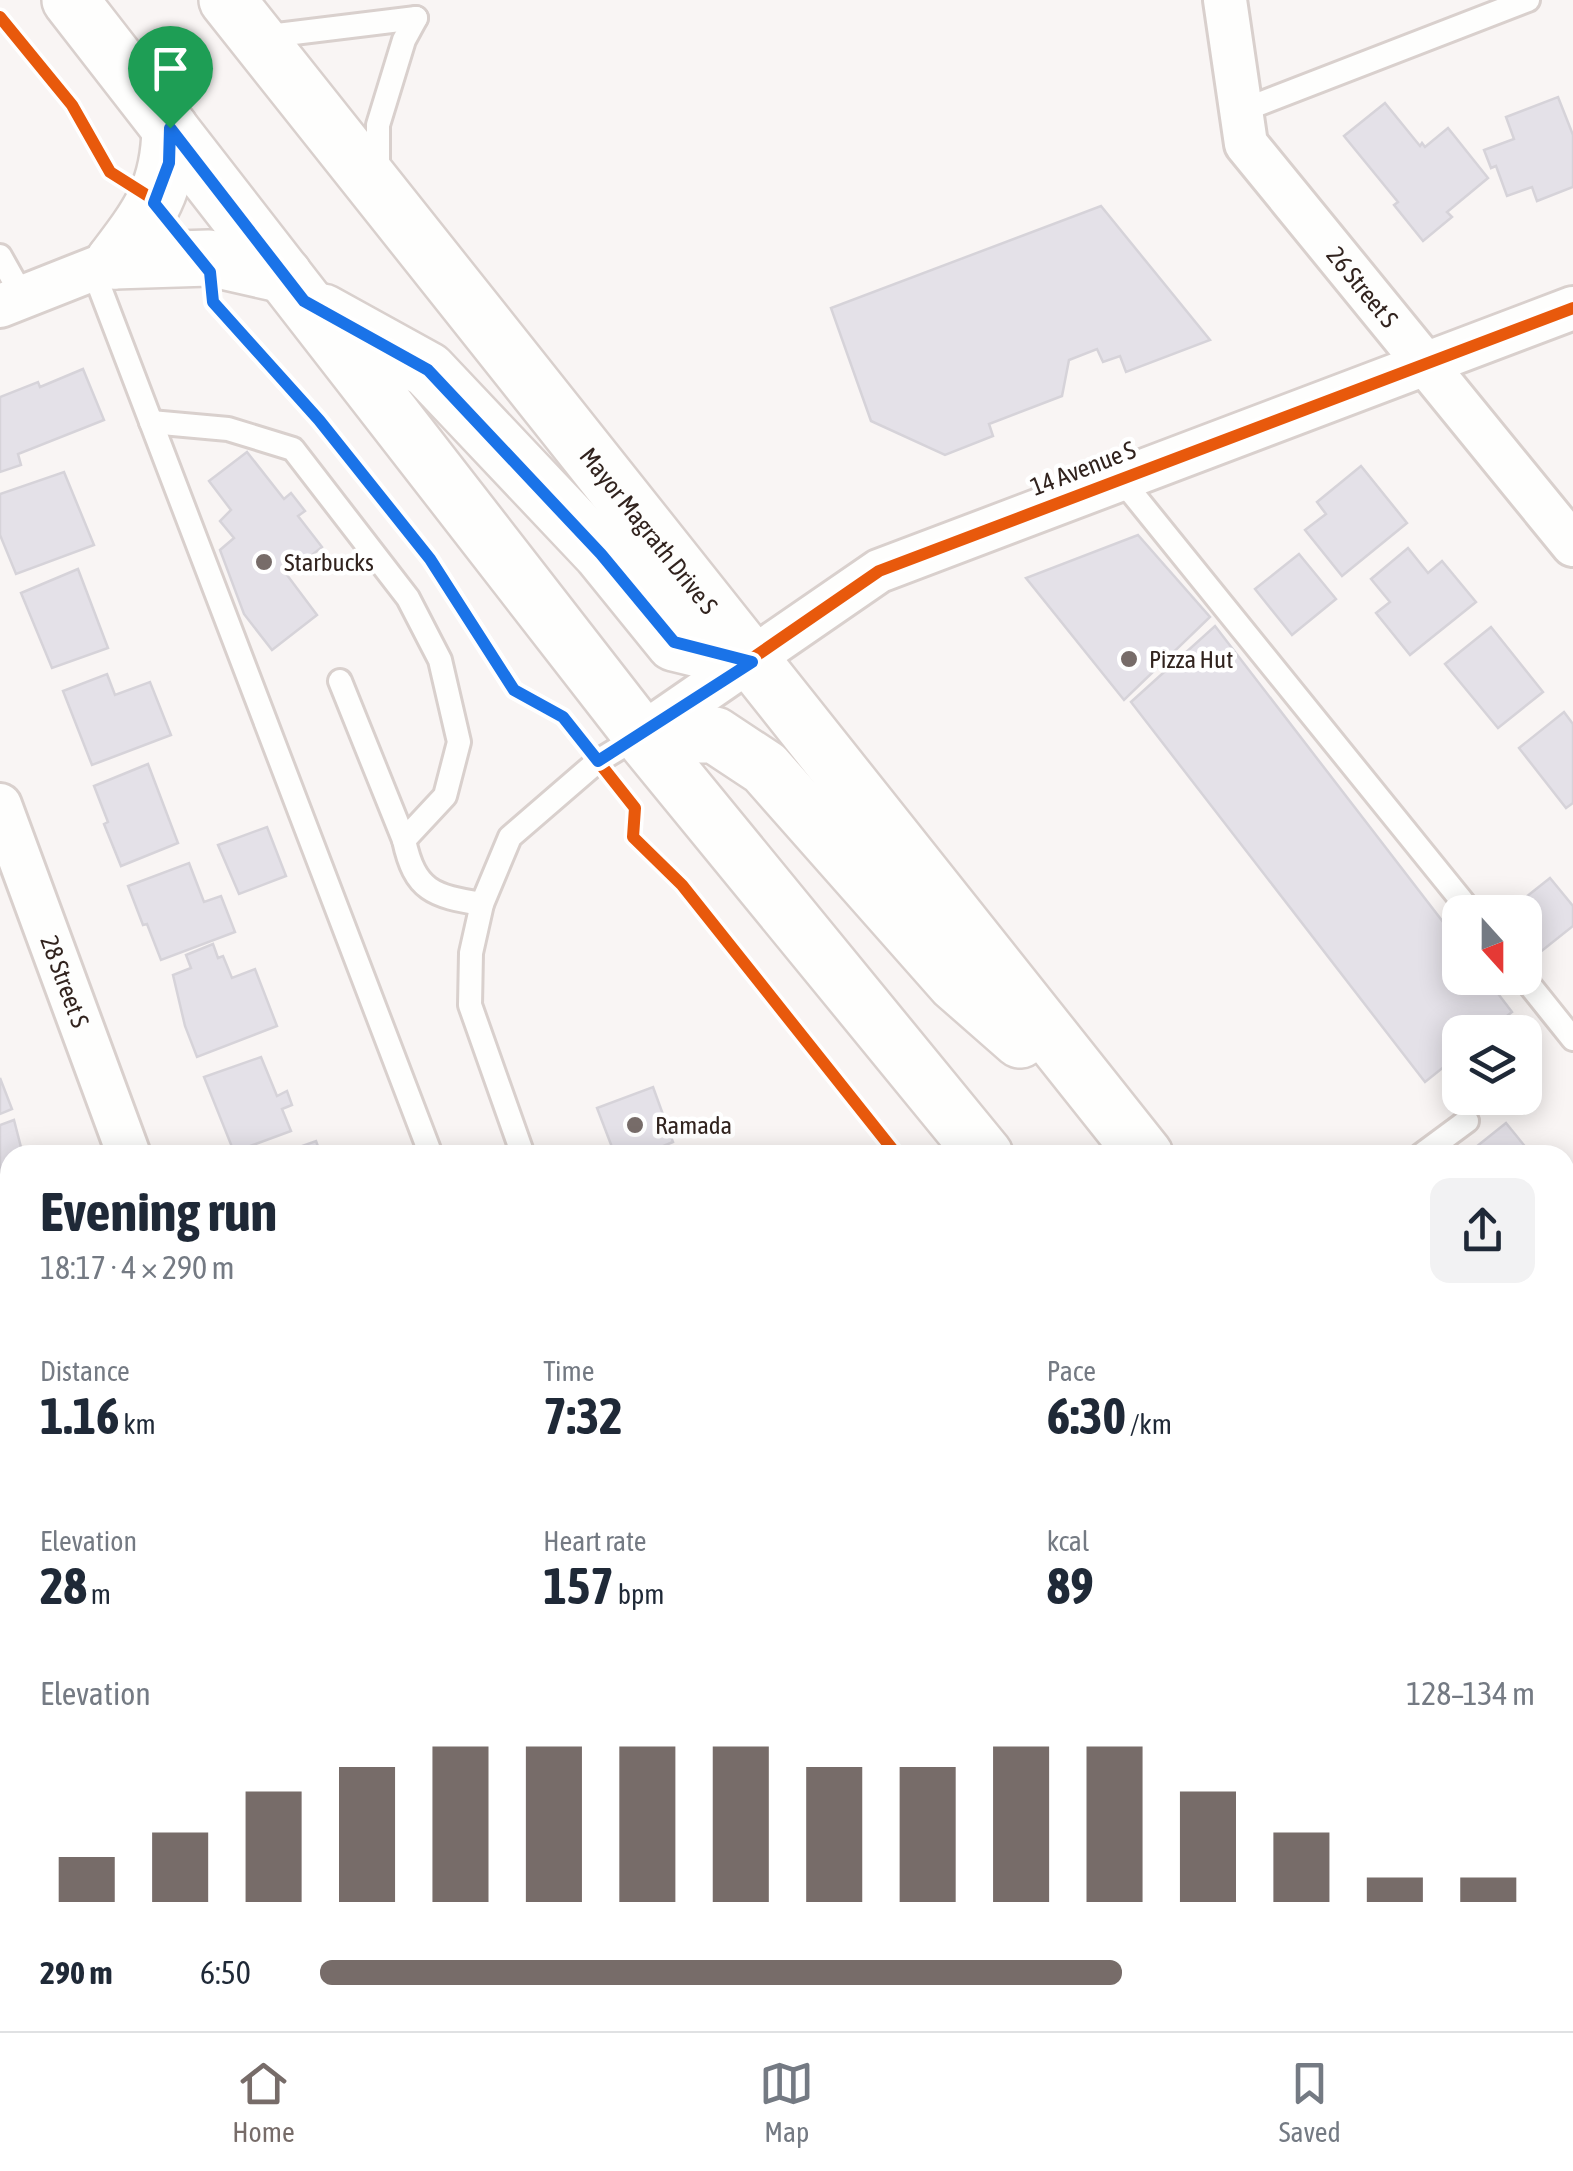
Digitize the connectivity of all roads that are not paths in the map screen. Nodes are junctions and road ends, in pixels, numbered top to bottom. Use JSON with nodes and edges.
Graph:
{"nodes":[{"id":1,"x":70,"y":0,"type":"edge"},
{"id":2,"x":1225,"y":0,"type":"edge"},
{"id":3,"x":1528,"y":0,"type":"edge"},
{"id":4,"x":235,"y":14,"type":"edge"},
{"id":5,"x":1241,"y":111,"type":"junction"},
{"id":6,"x":170,"y":128,"type":"junction"},
{"id":7,"x":378,"y":190,"type":"junction"},
{"id":8,"x":0,"y":256,"type":"edge"},
{"id":9,"x":104,"y":266,"type":"junction"},
{"id":10,"x":294,"y":288,"type":"junction"},
{"id":11,"x":11,"y":302,"type":"edge"},
{"id":12,"x":1573,"y":308,"type":"edge"},
{"id":13,"x":1424,"y":365,"type":"junction"},
{"id":14,"x":151,"y":422,"type":"junction"},
{"id":15,"x":1120,"y":478,"type":"junction"},
{"id":16,"x":1573,"y":545,"type":"edge"},
{"id":17,"x":752,"y":662,"type":"junction"},
{"id":18,"x":340,"y":681,"type":"dead end"},
{"id":19,"x":641,"y":735,"type":"junction"},
{"id":20,"x":0,"y":805,"type":"edge"},
{"id":21,"x":404,"y":840,"type":"junction"},
{"id":22,"x":1457,"y":895,"type":"edge"},
{"id":23,"x":482,"y":904,"type":"junction"},
{"id":24,"x":1538,"y":995,"type":"edge"},
{"id":25,"x":1573,"y":1038,"type":"edge"},
{"id":26,"x":1467,"y":1121,"type":"dead end"},
{"id":27,"x":125,"y":1145,"type":"edge"},
{"id":28,"x":427,"y":1145,"type":"edge"},
{"id":29,"x":519,"y":1145,"type":"edge"},
{"id":30,"x":977,"y":1145,"type":"edge"},
{"id":31,"x":1137,"y":1145,"type":"edge"},
{"id":32,"x":1434,"y":1145,"type":"edge"}],
"edges":[{"from":1,"to":6,"type":"main road"},
{"from":2,"to":5,"type":"street","name":"26 Street S"},
{"from":3,"to":5,"type":"lane"},
{"from":4,"to":7,"type":"main road","name":"Mayor Magrath Drive S"},
{"from":4,"to":7,"type":"lane"},
{"from":5,"to":13,"type":"street","name":"26 Street S"},
{"from":6,"to":9,"type":"main road"},
{"from":6,"to":10,"type":"main road"},
{"from":7,"to":17,"type":"main road","name":"Mayor Magrath Drive S"},
{"from":8,"to":11,"type":"lane"},
{"from":9,"to":10,"type":"main road"},
{"from":9,"to":11,"type":"street"},
{"from":9,"to":14,"type":"lane"},
{"from":10,"to":17,"type":"main road"},
{"from":10,"to":19,"type":"main road"},
{"from":12,"to":13,"type":"street","name":"14 Avenue S"},
{"from":13,"to":15,"type":"street","name":"14 Avenue S"},
{"from":13,"to":16,"type":"street","name":"26 Street S"},
{"from":14,"to":21,"type":"lane"},
{"from":14,"to":28,"type":"lane"},
{"from":15,"to":17,"type":"street","name":"14 Avenue S"},
{"from":15,"to":22,"type":"lane"},
{"from":17,"to":19,"type":"street","name":"14 Avenue S"},
{"from":17,"to":31,"type":"main road","name":"Mayor Magrath Drive S"},
{"from":18,"to":21,"type":"lane"},
{"from":19,"to":23,"type":"lane"},
{"from":19,"to":30,"type":"main road"},
{"from":19,"to":31,"type":"main road"},
{"from":20,"to":27,"type":"street","name":"28 Street S"},
{"from":21,"to":23,"type":"lane"},
{"from":23,"to":29,"type":"lane"},
{"from":24,"to":25,"type":"lane"},
{"from":26,"to":32,"type":"lane"}]}
